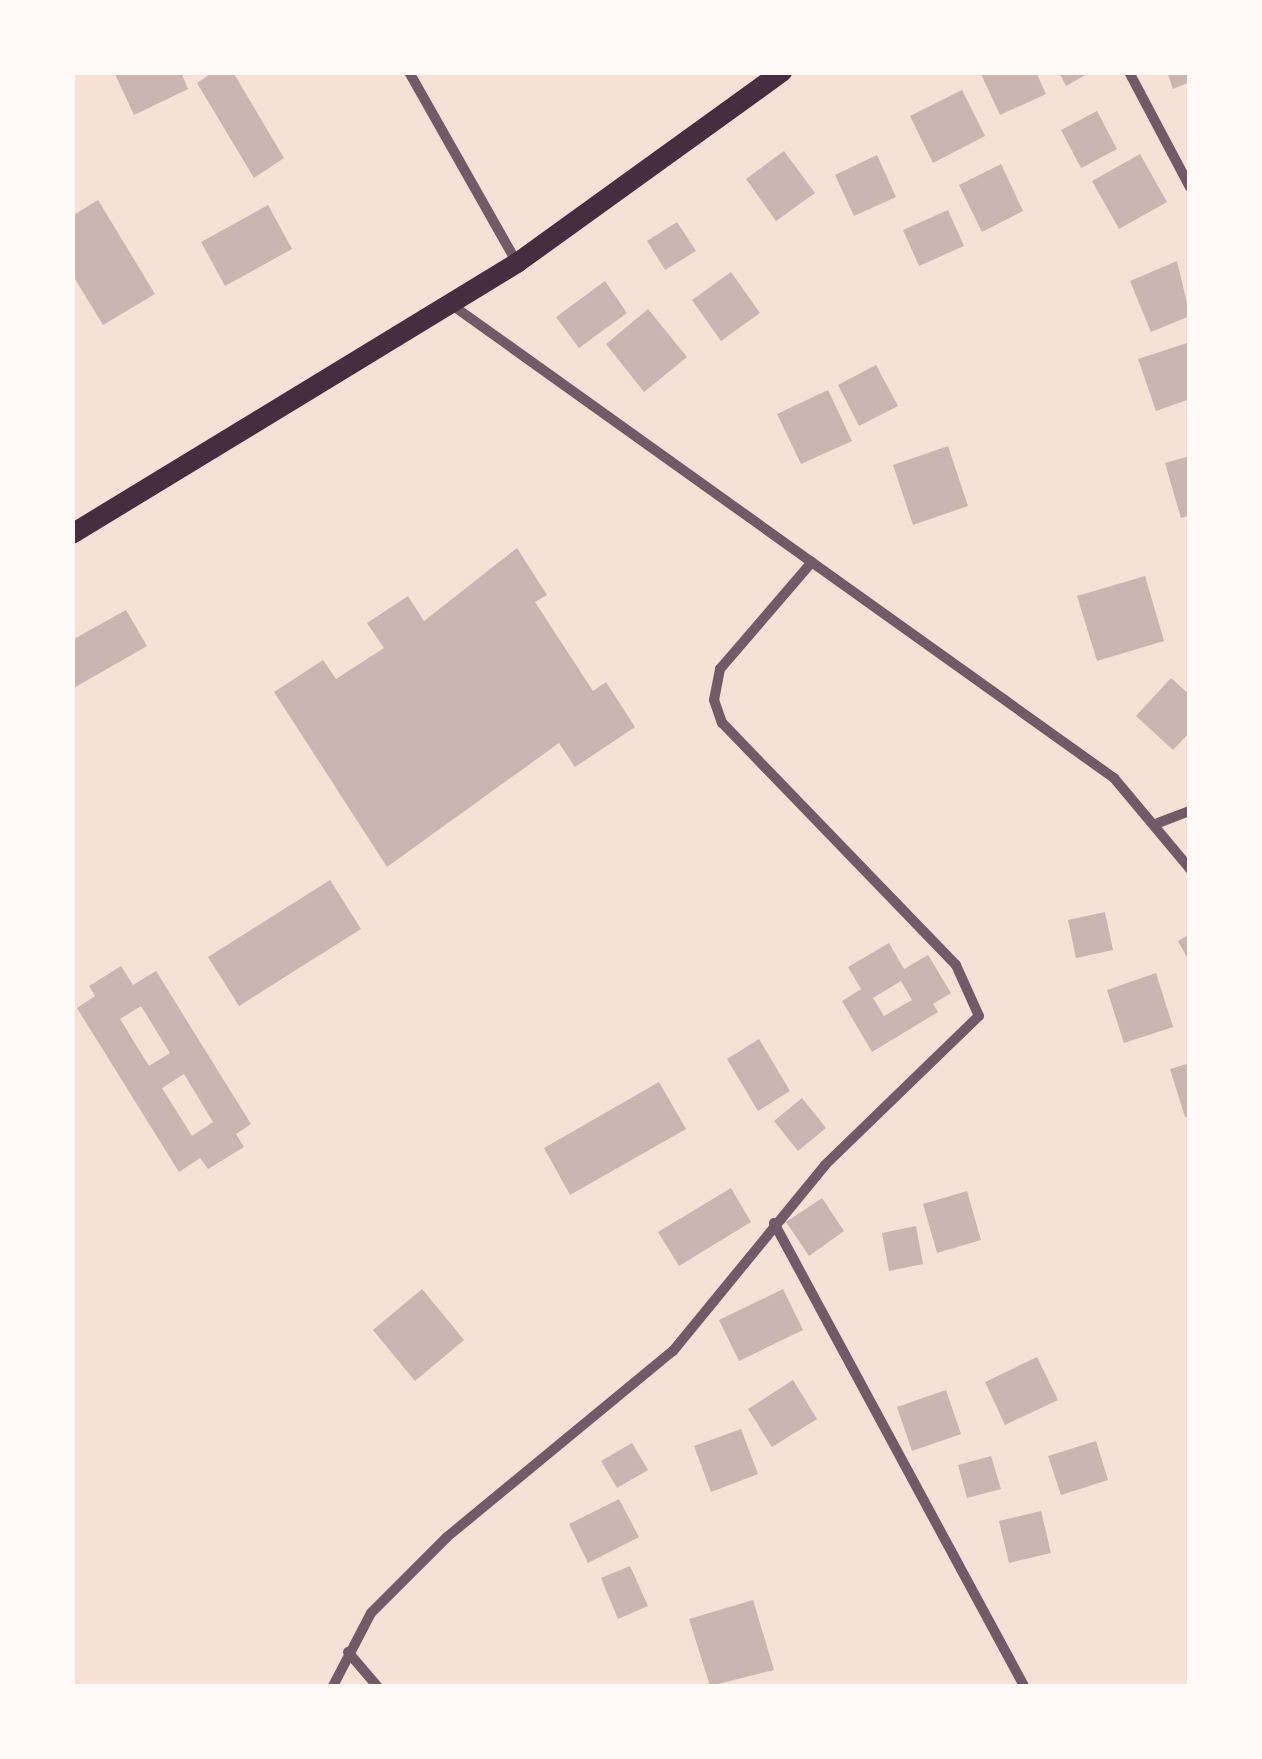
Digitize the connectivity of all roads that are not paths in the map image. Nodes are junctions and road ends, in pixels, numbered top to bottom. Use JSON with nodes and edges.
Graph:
{"nodes":[{"id":1,"x":409,"y":72,"type":"edge"},
{"id":2,"x":782,"y":72,"type":"edge"},
{"id":3,"x":1129,"y":72,"type":"edge"},
{"id":4,"x":1190,"y":187,"type":"edge"},
{"id":5,"x":516,"y":263,"type":"junction"},
{"id":6,"x":451,"y":304,"type":"junction"},
{"id":7,"x":72,"y":534,"type":"edge"},
{"id":8,"x":812,"y":562,"type":"junction"},
{"id":9,"x":1190,"y":811,"type":"edge"},
{"id":10,"x":1158,"y":823,"type":"junction"},
{"id":11,"x":1190,"y":869,"type":"edge"},
{"id":12,"x":774,"y":1223,"type":"junction"},
{"id":13,"x":348,"y":1652,"type":"junction"},
{"id":14,"x":333,"y":1686,"type":"edge"},
{"id":15,"x":377,"y":1686,"type":"edge"},
{"id":16,"x":1024,"y":1686,"type":"edge"}],
"edges":[{"from":1,"to":5,"type":"street"},
{"from":2,"to":5,"type":"main road"},
{"from":3,"to":4,"type":"street"},
{"from":5,"to":6,"type":"main road"},
{"from":6,"to":7,"type":"main road"},
{"from":6,"to":8,"type":"street"},
{"from":8,"to":10,"type":"street"},
{"from":8,"to":12,"type":"street"},
{"from":9,"to":10,"type":"street"},
{"from":10,"to":11,"type":"street"},
{"from":12,"to":13,"type":"street"},
{"from":12,"to":16,"type":"street"},
{"from":13,"to":14,"type":"street"},
{"from":13,"to":15,"type":"street"}]}
